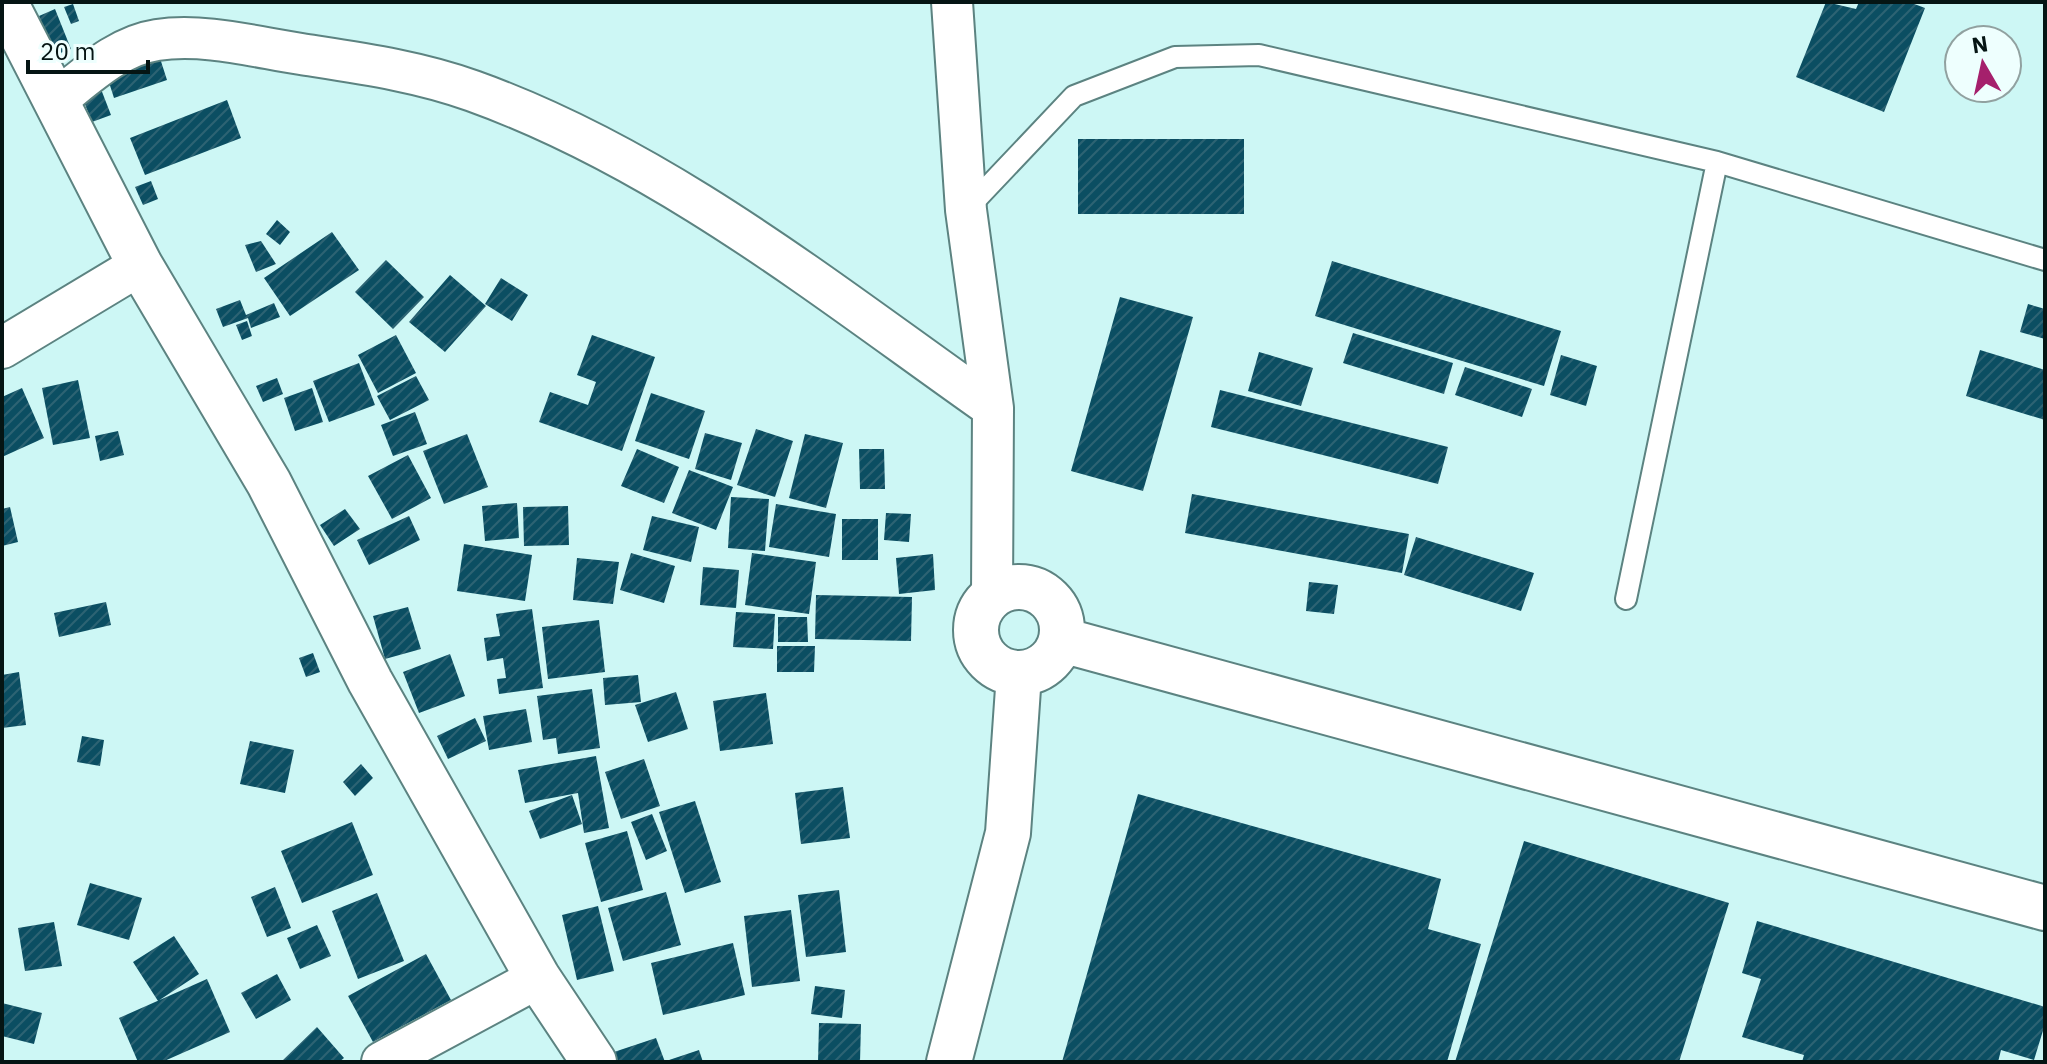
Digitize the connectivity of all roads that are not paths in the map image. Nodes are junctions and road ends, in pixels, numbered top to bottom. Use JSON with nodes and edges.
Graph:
{"nodes":[{"id":1,"x":5,"y":2,"type":"edge"},
{"id":2,"x":952,"y":2,"type":"edge"},
{"id":3,"x":55,"y":101,"type":"junction"},
{"id":4,"x":1717,"y":162,"type":"junction"},
{"id":5,"x":966,"y":210,"type":"junction"},
{"id":6,"x":2045,"y":260,"type":"edge"},
{"id":7,"x":140,"y":265,"type":"junction"},
{"id":8,"x":2,"y":348,"type":"edge"},
{"id":9,"x":993,"y":408,"type":"junction"},
{"id":10,"x":992,"y":596,"type":"junction"},
{"id":11,"x":1626,"y":599,"type":"dead end"},
{"id":12,"x":1062,"y":640,"type":"junction"},
{"id":13,"x":1019,"y":674,"type":"junction"},
{"id":14,"x":2045,"y":908,"type":"edge"},
{"id":15,"x":538,"y":978,"type":"junction"},
{"id":16,"x":382,"y":1062,"type":"edge"},
{"id":17,"x":594,"y":1062,"type":"edge"},
{"id":18,"x":949,"y":1062,"type":"edge"}],
"edges":[{"from":1,"to":3,"type":"street"},
{"from":2,"to":5,"type":"street"},
{"from":3,"to":7,"type":"street"},
{"from":3,"to":9,"type":"street"},
{"from":4,"to":5,"type":"lane"},
{"from":4,"to":6,"type":"lane"},
{"from":4,"to":11,"type":"lane"},
{"from":5,"to":9,"type":"street"},
{"from":7,"to":8,"type":"street"},
{"from":7,"to":15,"type":"street"},
{"from":9,"to":10,"type":"street"},
{"from":10,"to":12,"type":"street"},
{"from":10,"to":13,"type":"street"},
{"from":12,"to":13,"type":"street"},
{"from":12,"to":14,"type":"street"},
{"from":13,"to":18,"type":"street"},
{"from":15,"to":16,"type":"street"},
{"from":15,"to":17,"type":"street"}]}
